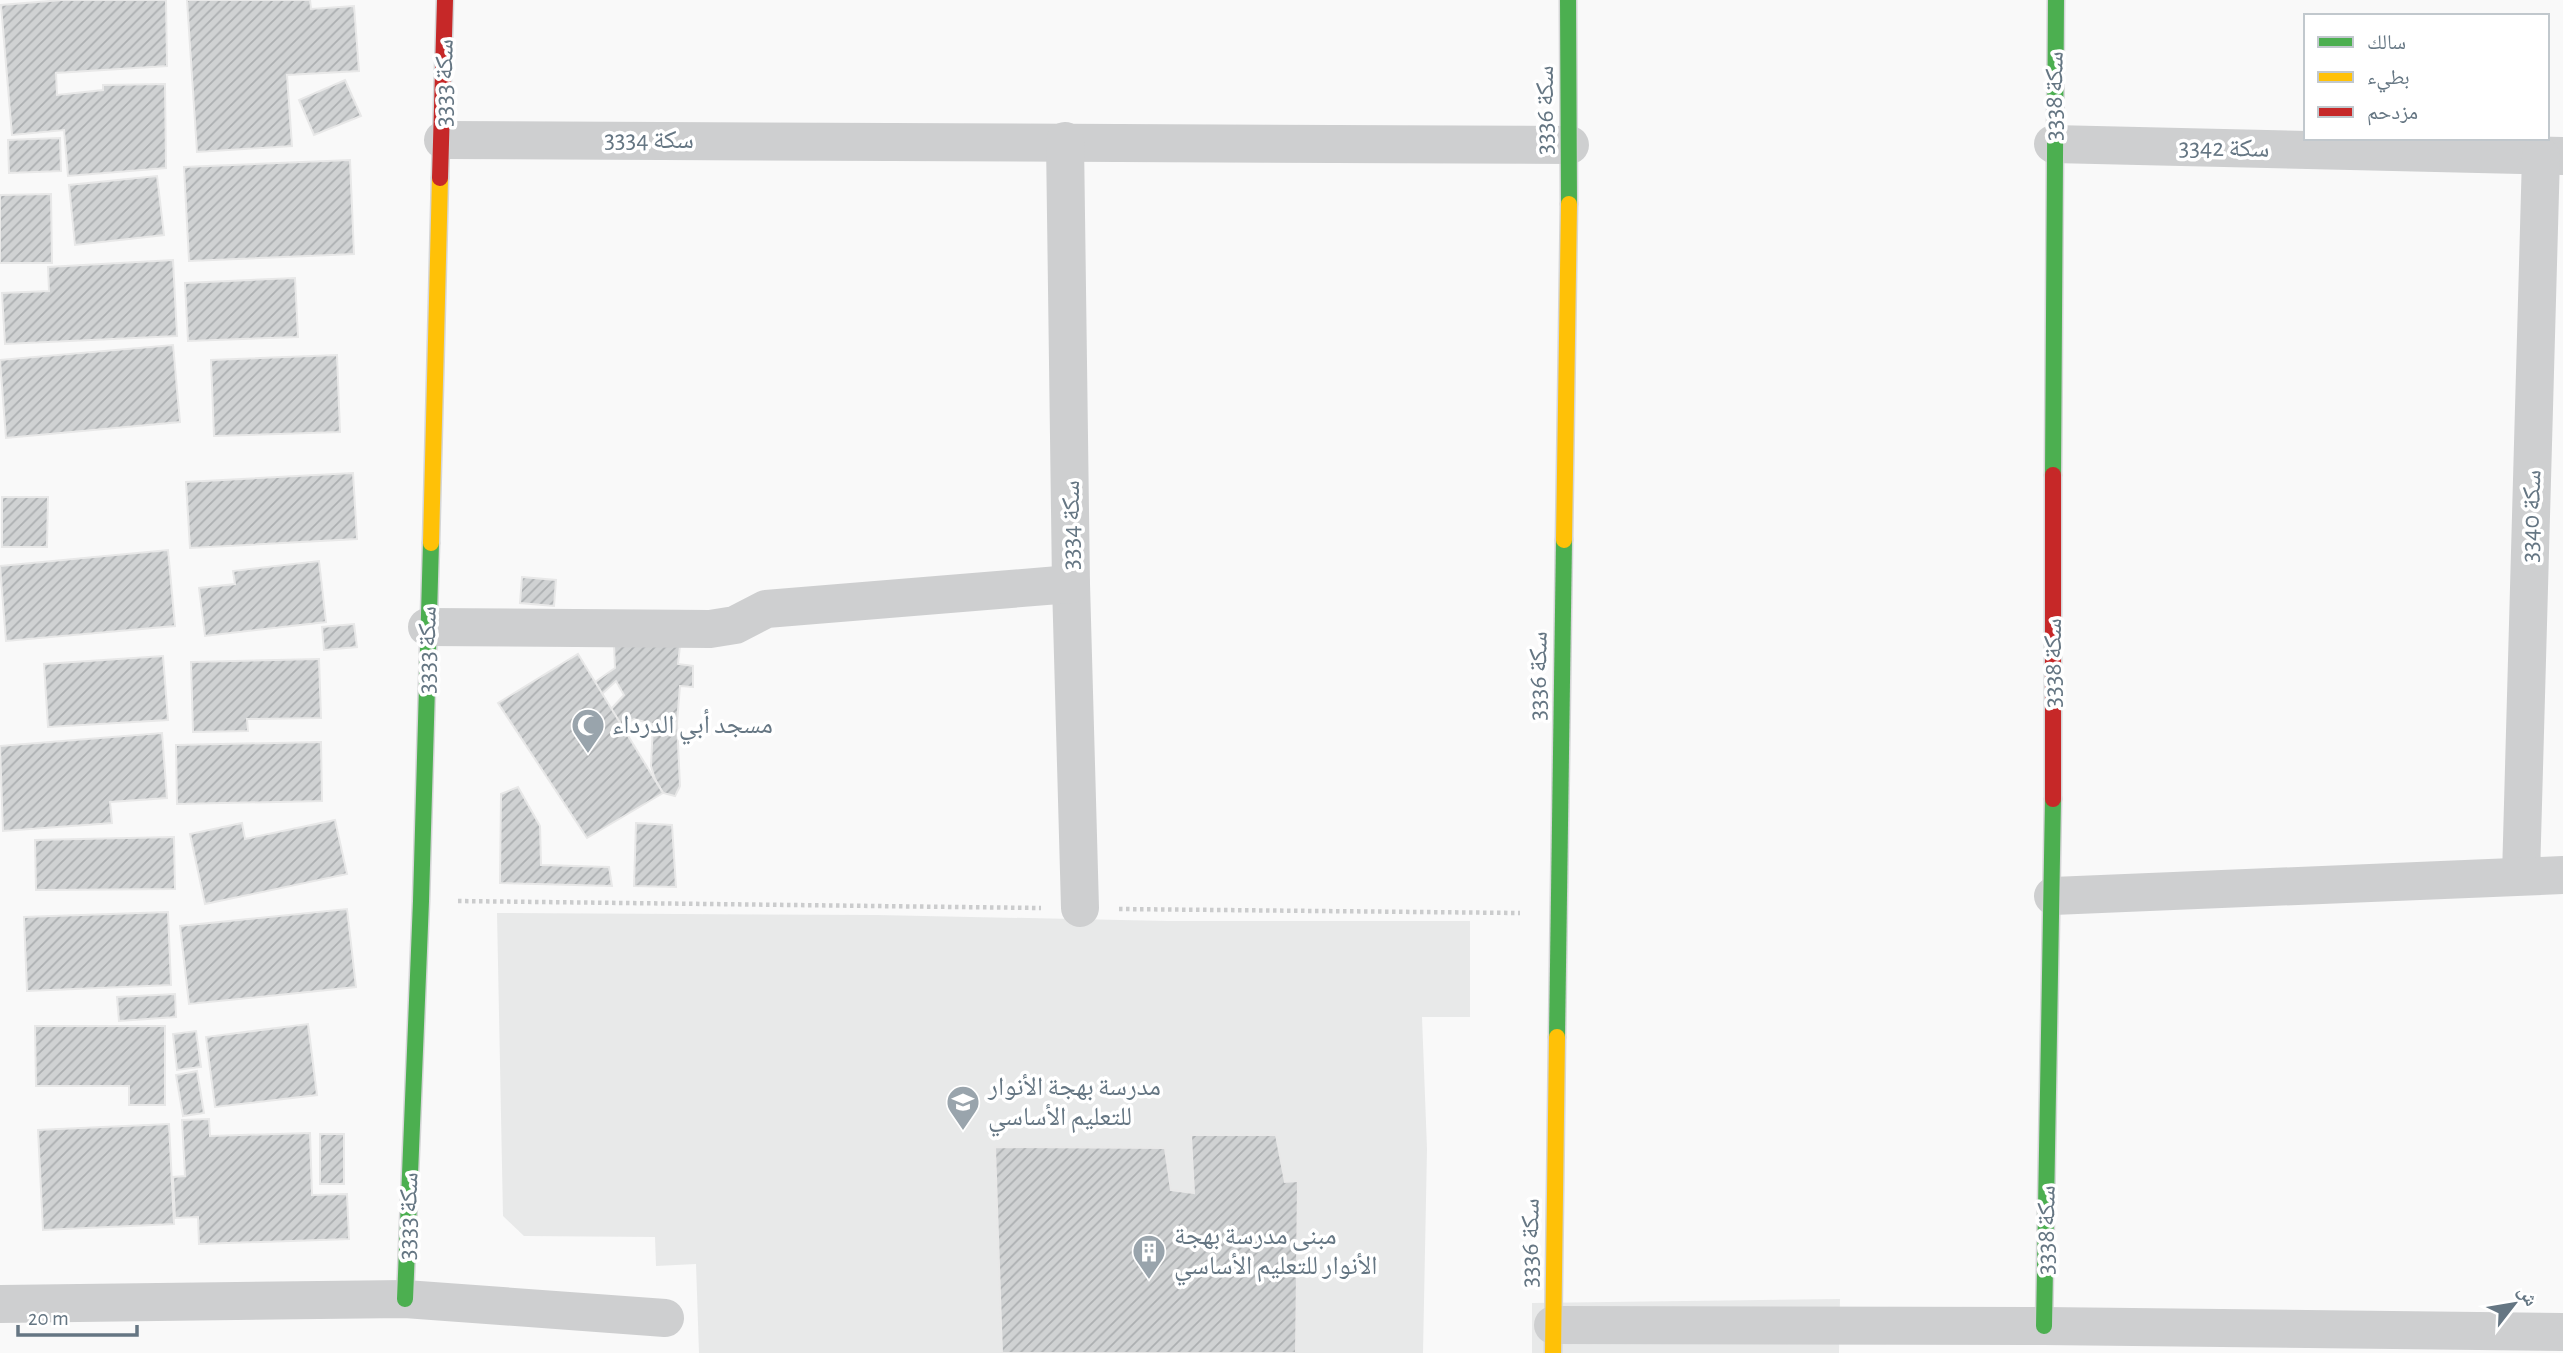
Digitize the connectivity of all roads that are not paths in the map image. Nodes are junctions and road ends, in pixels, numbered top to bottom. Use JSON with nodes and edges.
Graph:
{"nodes":[{"id":1,"x":445,"y":0,"type":"edge"},
{"id":2,"x":1569,"y":0,"type":"edge"},
{"id":3,"x":2056,"y":0,"type":"edge"},
{"id":4,"x":443,"y":140,"type":"junction"},
{"id":5,"x":1065,"y":141,"type":"junction"},
{"id":6,"x":2053,"y":144,"type":"junction"},
{"id":7,"x":1570,"y":145,"type":"junction"},
{"id":8,"x":2552,"y":156,"type":"edge"},
{"id":9,"x":1071,"y":584,"type":"junction"},
{"id":10,"x":427,"y":627,"type":"junction"},
{"id":11,"x":2563,"y":875,"type":"edge"},
{"id":12,"x":2521,"y":876,"type":"junction"},
{"id":13,"x":2053,"y":896,"type":"junction"},
{"id":14,"x":1080,"y":908,"type":"road end"},
{"id":15,"x":405,"y":1299,"type":"junction"},
{"id":16,"x":0,"y":1304,"type":"edge"},
{"id":17,"x":665,"y":1318,"type":"dead end"},
{"id":18,"x":2044,"y":1326,"type":"junction"},
{"id":19,"x":2563,"y":1332,"type":"edge"},
{"id":20,"x":1553,"y":1339,"type":"edge"},
{"id":21,"x":2365,"y":1341,"type":"edge"}],
"edges":[{"from":1,"to":4,"type":"street","name":"سكة 3333"},
{"from":2,"to":7,"type":"street","name":"سكة 3336"},
{"from":3,"to":6,"type":"street","name":"سكة 3338"},
{"from":4,"to":5,"type":"street","name":"سكة 3334"},
{"from":4,"to":10,"type":"street","name":"سكة 3333"},
{"from":5,"to":7,"type":"street","name":"سكة 3334"},
{"from":5,"to":9,"type":"street","name":"سكة 3334"},
{"from":6,"to":8,"type":"street","name":"سكة 3342"},
{"from":6,"to":13,"type":"street","name":"سكة 3338"},
{"from":7,"to":20,"type":"street","name":"سكة 3336"},
{"from":8,"to":12,"type":"street","name":"سكة 3340"},
{"from":9,"to":10,"type":"street"},
{"from":9,"to":14,"type":"street","name":"سكة 3334"},
{"from":10,"to":15,"type":"street","name":"سكة 3333"},
{"from":11,"to":12,"type":"street"},
{"from":12,"to":13,"type":"street"},
{"from":13,"to":18,"type":"street","name":"سكة 3338"},
{"from":15,"to":16,"type":"street","name":"سكة 3333"},
{"from":15,"to":17,"type":"street","name":"سكة 3333"},
{"from":18,"to":20,"type":"street"},
{"from":18,"to":21,"type":"street"},
{"from":19,"to":21,"type":"street"}]}
